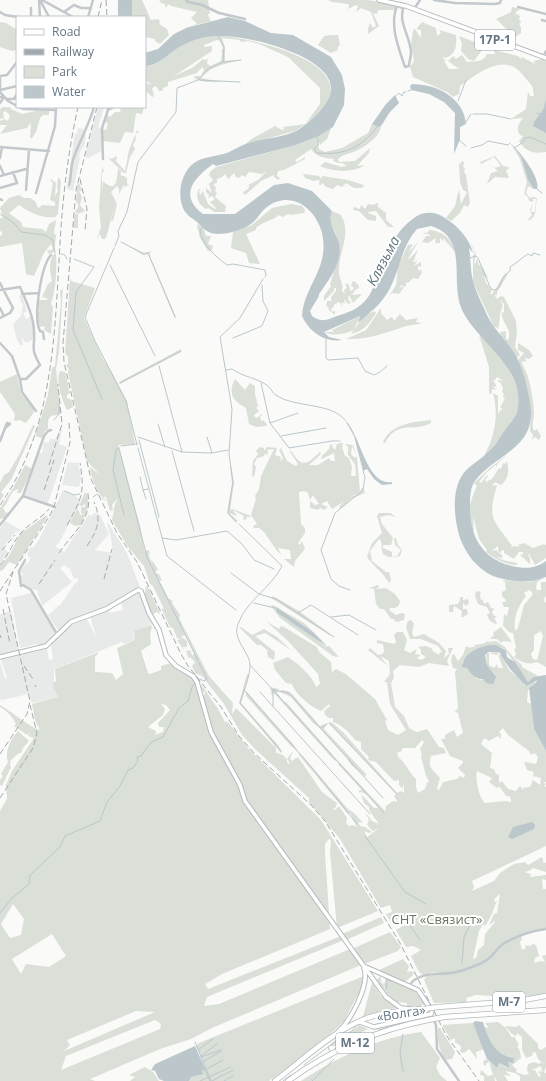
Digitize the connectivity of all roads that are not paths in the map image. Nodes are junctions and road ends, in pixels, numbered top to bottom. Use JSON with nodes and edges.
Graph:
{"nodes":[{"id":1,"x":40,"y":0,"type":"edge"},
{"id":2,"x":93,"y":0,"type":"edge"},
{"id":3,"x":186,"y":0,"type":"edge"},
{"id":4,"x":379,"y":0,"type":"edge"},
{"id":5,"x":418,"y":0,"type":"edge"},
{"id":6,"x":434,"y":0,"type":"edge"},
{"id":7,"x":501,"y":0,"type":"edge"},
{"id":8,"x":476,"y":1,"type":"edge"},
{"id":9,"x":404,"y":7,"type":"junction"},
{"id":10,"x":518,"y":7,"type":"dead end"},
{"id":11,"x":31,"y":8,"type":"dead end"},
{"id":12,"x":90,"y":8,"type":"junction"},
{"id":13,"x":414,"y":10,"type":"junction"},
{"id":14,"x":0,"y":12,"type":"edge"},
{"id":15,"x":64,"y":12,"type":"junction"},
{"id":16,"x":544,"y":14,"type":"edge"},
{"id":17,"x":31,"y":16,"type":"edge"},
{"id":18,"x":40,"y":16,"type":"edge"},
{"id":19,"x":48,"y":16,"type":"edge"},
{"id":20,"x":71,"y":16,"type":"edge"},
{"id":21,"x":88,"y":16,"type":"edge"},
{"id":22,"x":16,"y":17,"type":"edge"},
{"id":23,"x":245,"y":19,"type":"dead end"},
{"id":24,"x":542,"y":20,"type":"dead end"},
{"id":25,"x":546,"y":21,"type":"edge"},
{"id":26,"x":546,"y":51,"type":"edge"},
{"id":27,"x":544,"y":58,"type":"edge"},
{"id":28,"x":16,"y":63,"type":"edge"},
{"id":29,"x":0,"y":77,"type":"edge"},
{"id":30,"x":16,"y":86,"type":"edge"},
{"id":31,"x":0,"y":90,"type":"edge"},
{"id":32,"x":16,"y":95,"type":"edge"},
{"id":33,"x":0,"y":97,"type":"edge"},
{"id":34,"x":5,"y":98,"type":"junction"},
{"id":35,"x":0,"y":103,"type":"edge"},
{"id":36,"x":16,"y":106,"type":"edge"},
{"id":37,"x":28,"y":108,"type":"edge"},
{"id":38,"x":94,"y":108,"type":"edge"},
{"id":39,"x":108,"y":108,"type":"edge"},
{"id":40,"x":56,"y":109,"type":"edge"},
{"id":41,"x":1,"y":147,"type":"edge"},
{"id":42,"x":29,"y":150,"type":"junction"},
{"id":43,"x":49,"y":151,"type":"junction"},
{"id":44,"x":0,"y":158,"type":"edge"},
{"id":45,"x":103,"y":160,"type":"dead end"},
{"id":46,"x":0,"y":166,"type":"edge"},
{"id":47,"x":26,"y":169,"type":"junction"},
{"id":48,"x":13,"y":172,"type":"junction"},
{"id":49,"x":4,"y":174,"type":"junction"},
{"id":50,"x":0,"y":176,"type":"edge"},
{"id":51,"x":69,"y":185,"type":"dead end"},
{"id":52,"x":0,"y":188,"type":"edge"},
{"id":53,"x":26,"y":190,"type":"dead end"},
{"id":54,"x":36,"y":193,"type":"dead end"},
{"id":55,"x":51,"y":255,"type":"dead end"},
{"id":56,"x":0,"y":283,"type":"edge"},
{"id":57,"x":2,"y":289,"type":"edge"},
{"id":58,"x":39,"y":293,"type":"junction"},
{"id":59,"x":22,"y":294,"type":"junction"},
{"id":60,"x":0,"y":308,"type":"edge"},
{"id":61,"x":4,"y":316,"type":"junction"},
{"id":62,"x":0,"y":318,"type":"edge"},
{"id":63,"x":44,"y":339,"type":"dead end"},
{"id":64,"x":0,"y":343,"type":"edge"},
{"id":65,"x":20,"y":379,"type":"junction"},
{"id":66,"x":36,"y":411,"type":"dead end"},
{"id":67,"x":7,"y":423,"type":"dead end"},
{"id":68,"x":51,"y":430,"type":"dead end"},
{"id":69,"x":0,"y":441,"type":"edge"},
{"id":70,"x":23,"y":496,"type":"junction"},
{"id":71,"x":55,"y":507,"type":"dead end"},
{"id":72,"x":0,"y":525,"type":"edge"},
{"id":73,"x":25,"y":560,"type":"dead end"},
{"id":74,"x":58,"y":636,"type":"junction"},
{"id":75,"x":0,"y":657,"type":"edge"},
{"id":76,"x":546,"y":929,"type":"edge"},
{"id":77,"x":362,"y":963,"type":"junction"},
{"id":78,"x":383,"y":974,"type":"junction"},
{"id":79,"x":376,"y":984,"type":"junction"},
{"id":80,"x":409,"y":986,"type":"junction"},
{"id":81,"x":546,"y":996,"type":"edge"},
{"id":82,"x":422,"y":1009,"type":"junction"},
{"id":83,"x":546,"y":1011,"type":"edge"},
{"id":84,"x":390,"y":1012,"type":"junction"},
{"id":85,"x":430,"y":1012,"type":"junction"},
{"id":86,"x":363,"y":1020,"type":"junction"},
{"id":87,"x":370,"y":1026,"type":"junction"},
{"id":88,"x":333,"y":1037,"type":"junction"},
{"id":89,"x":294,"y":1067,"type":"junction"},
{"id":90,"x":275,"y":1081,"type":"edge"},
{"id":91,"x":290,"y":1081,"type":"edge"},
{"id":92,"x":459,"y":1081,"type":"edge"}],
"edges":[{"from":1,"to":15,"type":"street"},
{"from":1,"to":18,"type":"street"},
{"from":1,"to":19,"type":"street"},
{"from":2,"to":12,"type":"street"},
{"from":3,"to":23,"type":"street"},
{"from":4,"to":9,"type":"main road","number":"17Р-1"},
{"from":5,"to":13,"type":"street"},
{"from":6,"to":8,"type":"street"},
{"from":7,"to":8,"type":"street"},
{"from":9,"to":9,"type":"street"},
{"from":9,"to":13,"type":"main road","number":"17Р-1"},
{"from":10,"to":16,"type":"street"},
{"from":11,"to":17,"type":"street"},
{"from":12,"to":15,"type":"street"},
{"from":12,"to":21,"type":"street"},
{"from":13,"to":27,"type":"main road","number":"17Р-1"},
{"from":14,"to":22,"type":"street"},
{"from":15,"to":20,"type":"street"},
{"from":24,"to":25,"type":"street"},
{"from":26,"to":27,"type":"street"},
{"from":28,"to":29,"type":"street"},
{"from":29,"to":31,"type":"street"},
{"from":30,"to":31,"type":"street"},
{"from":31,"to":34,"type":"street"},
{"from":32,"to":34,"type":"street"},
{"from":33,"to":34,"type":"street"},
{"from":34,"to":35,"type":"street"},
{"from":34,"to":36,"type":"street"},
{"from":37,"to":40,"type":"street"},
{"from":38,"to":51,"type":"street"},
{"from":39,"to":45,"type":"street"},
{"from":40,"to":43,"type":"street"},
{"from":41,"to":42,"type":"street"},
{"from":41,"to":44,"type":"street"},
{"from":42,"to":43,"type":"street"},
{"from":42,"to":47,"type":"street"},
{"from":43,"to":54,"type":"street"},
{"from":46,"to":49,"type":"street"},
{"from":47,"to":48,"type":"street"},
{"from":47,"to":53,"type":"street"},
{"from":48,"to":49,"type":"street"},
{"from":48,"to":52,"type":"street"},
{"from":49,"to":50,"type":"street"},
{"from":55,"to":58,"type":"street"},
{"from":56,"to":57,"type":"street"},
{"from":57,"to":59,"type":"street"},
{"from":57,"to":61,"type":"street"},
{"from":58,"to":59,"type":"street"},
{"from":58,"to":63,"type":"street"},
{"from":59,"to":65,"type":"street"},
{"from":60,"to":61,"type":"street"},
{"from":61,"to":62,"type":"street"},
{"from":64,"to":65,"type":"street"},
{"from":65,"to":66,"type":"street"},
{"from":67,"to":69,"type":"street"},
{"from":68,"to":70,"type":"street"},
{"from":70,"to":71,"type":"street"},
{"from":70,"to":72,"type":"street"},
{"from":73,"to":74,"type":"street"},
{"from":74,"to":75,"type":"main road"},
{"from":74,"to":77,"type":"main road"},
{"from":76,"to":80,"type":"street"},
{"from":77,"to":78,"type":"main road"},
{"from":77,"to":79,"type":"main road"},
{"from":77,"to":89,"type":"main road"},
{"from":78,"to":79,"type":"main road"},
{"from":78,"to":80,"type":"main road"},
{"from":79,"to":82,"type":"main road"},
{"from":80,"to":85,"type":"main road"},
{"from":81,"to":82,"type":"highway","name":"«Волга»","number":"М-7","bridge":true},
{"from":82,"to":84,"type":"highway","name":"«Волга»","number":"М-7"},
{"from":83,"to":91,"type":"highway","number":"М-12","bridge":true},
{"from":84,"to":86,"type":"highway","name":"«Волга»","number":"М-7"},
{"from":84,"to":87,"type":"main road"},
{"from":85,"to":87,"type":"main road"},
{"from":85,"to":92,"type":"street"},
{"from":86,"to":87,"type":"main road"},
{"from":86,"to":88,"type":"highway","name":"«Волга»","number":"М-7"},
{"from":87,"to":88,"type":"main road"},
{"from":88,"to":89,"type":"highway","name":"«Волга»","number":"М-7"},
{"from":89,"to":90,"type":"highway","name":"«Волга»","number":"М-7"}]}
